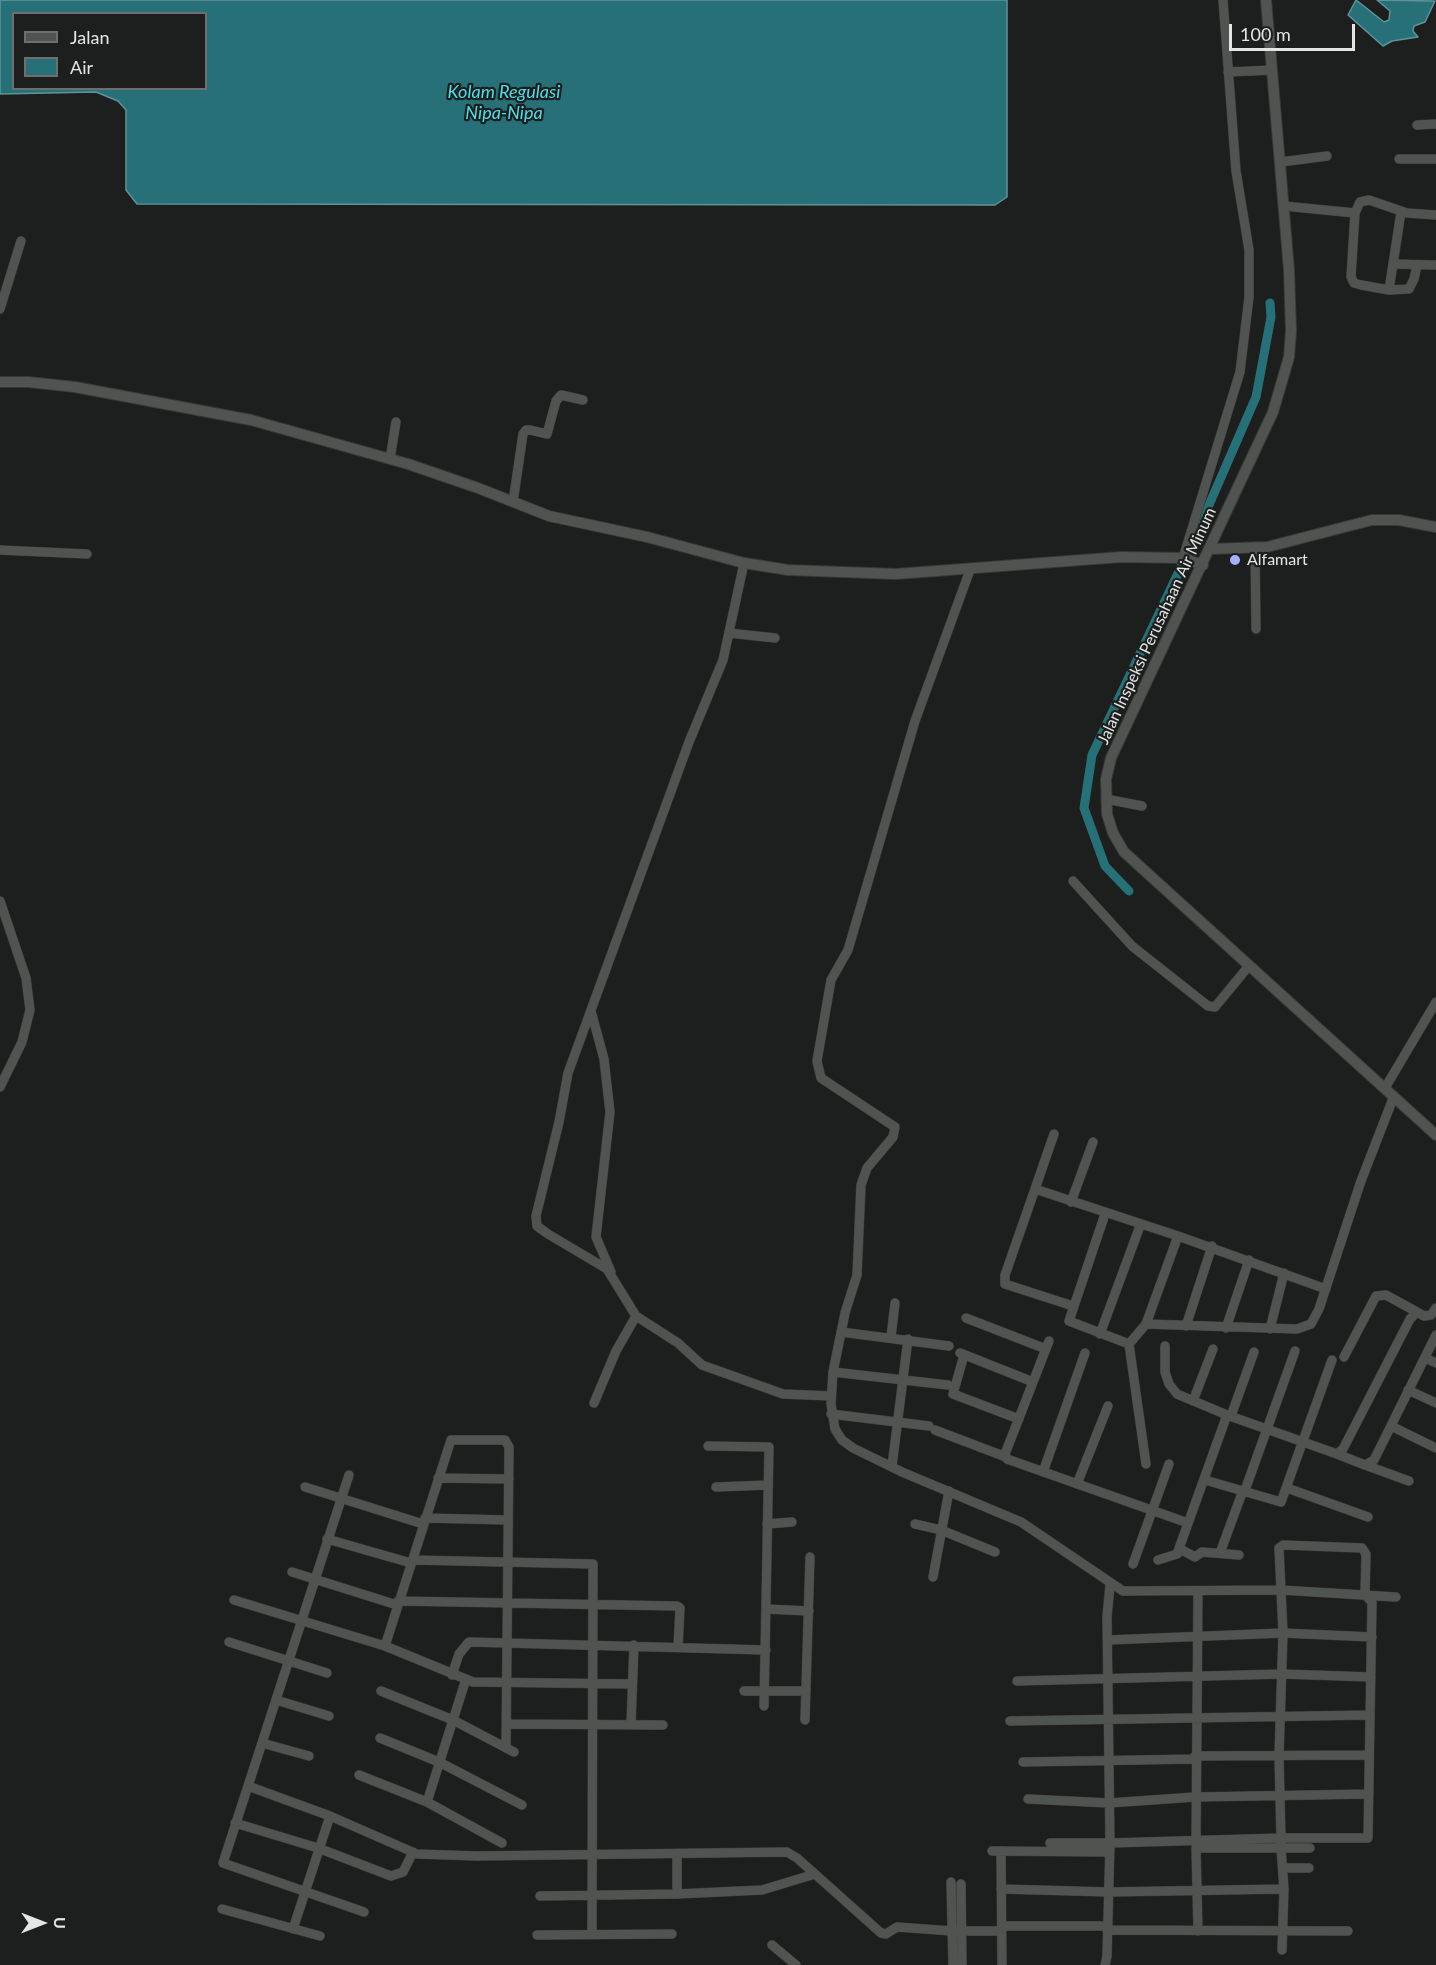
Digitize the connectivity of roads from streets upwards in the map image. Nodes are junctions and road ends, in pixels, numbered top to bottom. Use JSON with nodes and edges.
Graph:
{"nodes":[{"id":1,"x":1223,"y":0,"type":"edge"},
{"id":2,"x":1266,"y":0,"type":"edge"},
{"id":3,"x":1272,"y":70,"type":"junction"},
{"id":4,"x":1228,"y":72,"type":"junction"},
{"id":5,"x":1417,"y":124,"type":"dead end"},
{"id":6,"x":1436,"y":124,"type":"edge"},
{"id":7,"x":1327,"y":156,"type":"dead end"},
{"id":8,"x":1399,"y":159,"type":"dead end"},
{"id":9,"x":1436,"y":159,"type":"edge"},
{"id":10,"x":1281,"y":162,"type":"junction"},
{"id":11,"x":1284,"y":206,"type":"junction"},
{"id":12,"x":1401,"y":212,"type":"junction"},
{"id":13,"x":1355,"y":213,"type":"junction"},
{"id":14,"x":1436,"y":215,"type":"edge"},
{"id":15,"x":21,"y":241,"type":"dead end"},
{"id":16,"x":1393,"y":264,"type":"junction"},
{"id":17,"x":1417,"y":265,"type":"junction"},
{"id":18,"x":1436,"y":265,"type":"edge"},
{"id":19,"x":1389,"y":290,"type":"junction"},
{"id":20,"x":0,"y":309,"type":"edge"},
{"id":21,"x":0,"y":382,"type":"edge"},
{"id":22,"x":583,"y":400,"type":"dead end"},
{"id":23,"x":396,"y":422,"type":"dead end"},
{"id":24,"x":390,"y":459,"type":"junction"},
{"id":25,"x":513,"y":502,"type":"junction"},
{"id":26,"x":1436,"y":527,"type":"edge"},
{"id":27,"x":1210,"y":549,"type":"junction"},
{"id":28,"x":1255,"y":549,"type":"junction"},
{"id":29,"x":0,"y":550,"type":"edge"},
{"id":30,"x":87,"y":554,"type":"dead end"},
{"id":31,"x":1183,"y":558,"type":"junction"},
{"id":32,"x":744,"y":563,"type":"junction"},
{"id":33,"x":1203,"y":565,"type":"junction"},
{"id":34,"x":970,"y":570,"type":"junction"},
{"id":35,"x":1256,"y":629,"type":"dead end"},
{"id":36,"x":729,"y":633,"type":"junction"},
{"id":37,"x":776,"y":638,"type":"dead end"},
{"id":38,"x":1106,"y":799,"type":"junction"},
{"id":39,"x":1142,"y":806,"type":"dead end"},
{"id":40,"x":1073,"y":881,"type":"dead end"},
{"id":41,"x":0,"y":901,"type":"edge"},
{"id":42,"x":1248,"y":967,"type":"junction"},
{"id":43,"x":1436,"y":1002,"type":"edge"},
{"id":44,"x":591,"y":1011,"type":"junction"},
{"id":45,"x":0,"y":1087,"type":"edge"},
{"id":46,"x":1385,"y":1088,"type":"junction"},
{"id":47,"x":1394,"y":1096,"type":"junction"},
{"id":48,"x":1054,"y":1134,"type":"dead end"},
{"id":49,"x":1436,"y":1135,"type":"edge"},
{"id":50,"x":1092,"y":1142,"type":"dead end"},
{"id":51,"x":1035,"y":1190,"type":"junction"},
{"id":52,"x":1071,"y":1202,"type":"junction"},
{"id":53,"x":1105,"y":1214,"type":"junction"},
{"id":54,"x":1140,"y":1226,"type":"junction"},
{"id":55,"x":1178,"y":1236,"type":"junction"},
{"id":56,"x":1212,"y":1246,"type":"junction"},
{"id":57,"x":1249,"y":1260,"type":"junction"},
{"id":58,"x":1284,"y":1273,"type":"junction"},
{"id":59,"x":612,"y":1275,"type":"junction"},
{"id":60,"x":1326,"y":1289,"type":"junction"},
{"id":61,"x":895,"y":1303,"type":"dead end"},
{"id":62,"x":1073,"y":1306,"type":"junction"},
{"id":63,"x":1436,"y":1308,"type":"edge"},
{"id":64,"x":1417,"y":1312,"type":"junction"},
{"id":65,"x":636,"y":1316,"type":"junction"},
{"id":66,"x":966,"y":1318,"type":"dead end"},
{"id":67,"x":1146,"y":1324,"type":"junction"},
{"id":68,"x":1186,"y":1326,"type":"junction"},
{"id":69,"x":1226,"y":1328,"type":"junction"},
{"id":70,"x":1270,"y":1329,"type":"junction"},
{"id":71,"x":841,"y":1332,"type":"junction"},
{"id":72,"x":1100,"y":1334,"type":"junction"},
{"id":73,"x":1436,"y":1335,"type":"edge"},
{"id":74,"x":891,"y":1337,"type":"junction"},
{"id":75,"x":908,"y":1339,"type":"junction"},
{"id":76,"x":1129,"y":1344,"type":"junction"},
{"id":77,"x":949,"y":1346,"type":"dead end"},
{"id":78,"x":1165,"y":1346,"type":"dead end"},
{"id":79,"x":1213,"y":1349,"type":"dead end"},
{"id":80,"x":1295,"y":1351,"type":"dead end"},
{"id":81,"x":1254,"y":1352,"type":"dead end"},
{"id":82,"x":1085,"y":1353,"type":"dead end"},
{"id":83,"x":1344,"y":1357,"type":"dead end"},
{"id":84,"x":1425,"y":1358,"type":"junction"},
{"id":85,"x":1332,"y":1360,"type":"dead end"},
{"id":86,"x":1436,"y":1363,"type":"edge"},
{"id":87,"x":833,"y":1372,"type":"junction"},
{"id":88,"x":903,"y":1381,"type":"junction"},
{"id":89,"x":1033,"y":1382,"type":"junction"},
{"id":90,"x":948,"y":1385,"type":"dead end"},
{"id":91,"x":1408,"y":1390,"type":"junction"},
{"id":92,"x":831,"y":1396,"type":"junction"},
{"id":93,"x":1193,"y":1401,"type":"junction"},
{"id":94,"x":594,"y":1403,"type":"dead end"},
{"id":95,"x":1436,"y":1403,"type":"edge"},
{"id":96,"x":1108,"y":1406,"type":"dead end"},
{"id":97,"x":831,"y":1414,"type":"junction"},
{"id":98,"x":1229,"y":1415,"type":"junction"},
{"id":99,"x":1019,"y":1419,"type":"junction"},
{"id":100,"x":899,"y":1422,"type":"junction"},
{"id":101,"x":1391,"y":1426,"type":"junction"},
{"id":102,"x":1267,"y":1429,"type":"junction"},
{"id":103,"x":1302,"y":1443,"type":"junction"},
{"id":104,"x":708,"y":1446,"type":"dead end"},
{"id":105,"x":1436,"y":1448,"type":"edge"},
{"id":106,"x":1338,"y":1454,"type":"junction"},
{"id":107,"x":1006,"y":1457,"type":"junction"},
{"id":108,"x":1146,"y":1464,"type":"dead end"},
{"id":109,"x":1169,"y":1464,"type":"dead end"},
{"id":110,"x":1365,"y":1465,"type":"junction"},
{"id":111,"x":892,"y":1466,"type":"junction"},
{"id":112,"x":1043,"y":1472,"type":"junction"},
{"id":113,"x":349,"y":1475,"type":"dead end"},
{"id":114,"x":438,"y":1478,"type":"junction"},
{"id":115,"x":509,"y":1479,"type":"junction"},
{"id":116,"x":1205,"y":1480,"type":"junction"},
{"id":117,"x":1409,"y":1481,"type":"dead end"},
{"id":118,"x":1077,"y":1484,"type":"junction"},
{"id":119,"x":768,"y":1485,"type":"junction"},
{"id":120,"x":305,"y":1487,"type":"dead end"},
{"id":121,"x":716,"y":1487,"type":"dead end"},
{"id":122,"x":1287,"y":1488,"type":"junction"},
{"id":123,"x":949,"y":1491,"type":"junction"},
{"id":124,"x":1243,"y":1493,"type":"junction"},
{"id":125,"x":341,"y":1499,"type":"junction"},
{"id":126,"x":1152,"y":1511,"type":"junction"},
{"id":127,"x":1368,"y":1518,"type":"dead end"},
{"id":128,"x":508,"y":1520,"type":"junction"},
{"id":129,"x":424,"y":1521,"type":"junction"},
{"id":130,"x":792,"y":1522,"type":"dead end"},
{"id":131,"x":1188,"y":1523,"type":"junction"},
{"id":132,"x":767,"y":1524,"type":"junction"},
{"id":133,"x":915,"y":1524,"type":"dead end"},
{"id":134,"x":941,"y":1530,"type":"junction"},
{"id":135,"x":327,"y":1539,"type":"junction"},
{"id":136,"x":995,"y":1552,"type":"dead end"},
{"id":137,"x":1220,"y":1553,"type":"junction"},
{"id":138,"x":1177,"y":1554,"type":"junction"},
{"id":139,"x":1239,"y":1555,"type":"dead end"},
{"id":140,"x":810,"y":1557,"type":"dead end"},
{"id":141,"x":1158,"y":1560,"type":"dead end"},
{"id":142,"x":411,"y":1562,"type":"junction"},
{"id":143,"x":508,"y":1563,"type":"junction"},
{"id":144,"x":1132,"y":1564,"type":"dead end"},
{"id":145,"x":292,"y":1572,"type":"dead end"},
{"id":146,"x":933,"y":1576,"type":"dead end"},
{"id":147,"x":314,"y":1579,"type":"junction"},
{"id":148,"x":1110,"y":1585,"type":"junction"},
{"id":149,"x":1281,"y":1590,"type":"junction"},
{"id":150,"x":1198,"y":1592,"type":"junction"},
{"id":151,"x":1365,"y":1595,"type":"junction"},
{"id":152,"x":1396,"y":1597,"type":"dead end"},
{"id":153,"x":234,"y":1600,"type":"dead end"},
{"id":154,"x":508,"y":1602,"type":"junction"},
{"id":155,"x":398,"y":1603,"type":"junction"},
{"id":156,"x":594,"y":1603,"type":"junction"},
{"id":157,"x":766,"y":1609,"type":"junction"},
{"id":158,"x":809,"y":1611,"type":"junction"},
{"id":159,"x":302,"y":1620,"type":"junction"},
{"id":160,"x":1283,"y":1633,"type":"junction"},
{"id":161,"x":1197,"y":1635,"type":"junction"},
{"id":162,"x":1371,"y":1637,"type":"junction"},
{"id":163,"x":1108,"y":1640,"type":"junction"},
{"id":164,"x":230,"y":1642,"type":"dead end"},
{"id":165,"x":509,"y":1643,"type":"junction"},
{"id":166,"x":593,"y":1644,"type":"junction"},
{"id":167,"x":634,"y":1645,"type":"junction"},
{"id":168,"x":385,"y":1646,"type":"junction"},
{"id":169,"x":678,"y":1647,"type":"junction"},
{"id":170,"x":765,"y":1650,"type":"junction"},
{"id":171,"x":288,"y":1661,"type":"junction"},
{"id":172,"x":327,"y":1673,"type":"dead end"},
{"id":173,"x":1282,"y":1674,"type":"junction"},
{"id":174,"x":452,"y":1675,"type":"junction"},
{"id":175,"x":1196,"y":1677,"type":"junction"},
{"id":176,"x":1371,"y":1677,"type":"junction"},
{"id":177,"x":466,"y":1679,"type":"junction"},
{"id":178,"x":1109,"y":1679,"type":"junction"},
{"id":179,"x":1017,"y":1681,"type":"dead end"},
{"id":180,"x":593,"y":1683,"type":"junction"},
{"id":181,"x":508,"y":1684,"type":"junction"},
{"id":182,"x":632,"y":1684,"type":"junction"},
{"id":183,"x":381,"y":1691,"type":"dead end"},
{"id":184,"x":744,"y":1691,"type":"dead end"},
{"id":185,"x":765,"y":1691,"type":"junction"},
{"id":186,"x":806,"y":1691,"type":"junction"},
{"id":187,"x":276,"y":1700,"type":"junction"},
{"id":188,"x":764,"y":1706,"type":"dead end"},
{"id":189,"x":1370,"y":1714,"type":"junction"},
{"id":190,"x":1280,"y":1715,"type":"junction"},
{"id":191,"x":329,"y":1716,"type":"dead end"},
{"id":192,"x":1109,"y":1719,"type":"junction"},
{"id":193,"x":1195,"y":1719,"type":"junction"},
{"id":194,"x":453,"y":1720,"type":"junction"},
{"id":195,"x":805,"y":1720,"type":"dead end"},
{"id":196,"x":1011,"y":1721,"type":"dead end"},
{"id":197,"x":507,"y":1724,"type":"junction"},
{"id":198,"x":593,"y":1724,"type":"junction"},
{"id":199,"x":631,"y":1725,"type":"junction"},
{"id":200,"x":663,"y":1725,"type":"dead end"},
{"id":201,"x":380,"y":1738,"type":"dead end"},
{"id":202,"x":262,"y":1743,"type":"junction"},
{"id":203,"x":1369,"y":1755,"type":"junction"},
{"id":204,"x":309,"y":1756,"type":"dead end"},
{"id":205,"x":1279,"y":1756,"type":"junction"},
{"id":206,"x":1195,"y":1758,"type":"junction"},
{"id":207,"x":439,"y":1762,"type":"junction"},
{"id":208,"x":1023,"y":1762,"type":"dead end"},
{"id":209,"x":1108,"y":1762,"type":"junction"},
{"id":210,"x":359,"y":1775,"type":"dead end"},
{"id":211,"x":248,"y":1786,"type":"junction"},
{"id":212,"x":1369,"y":1794,"type":"junction"},
{"id":213,"x":1279,"y":1795,"type":"junction"},
{"id":214,"x":1195,"y":1797,"type":"junction"},
{"id":215,"x":1028,"y":1799,"type":"dead end"},
{"id":216,"x":427,"y":1802,"type":"junction"},
{"id":217,"x":1109,"y":1803,"type":"junction"},
{"id":218,"x":522,"y":1805,"type":"dead end"},
{"id":219,"x":330,"y":1816,"type":"junction"},
{"id":220,"x":235,"y":1823,"type":"junction"},
{"id":221,"x":1196,"y":1841,"type":"junction"},
{"id":222,"x":502,"y":1843,"type":"dead end"},
{"id":223,"x":1050,"y":1843,"type":"dead end"},
{"id":224,"x":1281,"y":1843,"type":"junction"},
{"id":225,"x":318,"y":1848,"type":"junction"},
{"id":226,"x":1109,"y":1848,"type":"junction"},
{"id":227,"x":1310,"y":1848,"type":"dead end"},
{"id":228,"x":413,"y":1852,"type":"junction"},
{"id":229,"x":591,"y":1854,"type":"junction"},
{"id":230,"x":677,"y":1854,"type":"junction"},
{"id":231,"x":1309,"y":1868,"type":"dead end"},
{"id":232,"x":1283,"y":1869,"type":"junction"},
{"id":233,"x":815,"y":1874,"type":"junction"},
{"id":234,"x":951,"y":1882,"type":"dead end"},
{"id":235,"x":961,"y":1884,"type":"dead end"},
{"id":236,"x":1001,"y":1889,"type":"junction"},
{"id":237,"x":1284,"y":1889,"type":"junction"},
{"id":238,"x":304,"y":1890,"type":"junction"},
{"id":239,"x":1196,"y":1890,"type":"junction"},
{"id":240,"x":1109,"y":1892,"type":"junction"},
{"id":241,"x":677,"y":1894,"type":"junction"},
{"id":242,"x":540,"y":1896,"type":"dead end"},
{"id":243,"x":591,"y":1896,"type":"junction"},
{"id":244,"x":222,"y":1909,"type":"dead end"},
{"id":245,"x":364,"y":1912,"type":"dead end"},
{"id":246,"x":1107,"y":1928,"type":"junction"},
{"id":247,"x":293,"y":1929,"type":"junction"},
{"id":248,"x":1002,"y":1929,"type":"junction"},
{"id":249,"x":957,"y":1931,"type":"junction"},
{"id":250,"x":1198,"y":1931,"type":"junction"},
{"id":251,"x":1348,"y":1931,"type":"dead end"},
{"id":252,"x":1282,"y":1932,"type":"junction"},
{"id":253,"x":591,"y":1934,"type":"junction"},
{"id":254,"x":672,"y":1934,"type":"dead end"},
{"id":255,"x":537,"y":1935,"type":"dead end"},
{"id":256,"x":320,"y":1936,"type":"dead end"},
{"id":257,"x":772,"y":1945,"type":"dead end"},
{"id":258,"x":1282,"y":1950,"type":"dead end"},
{"id":259,"x":796,"y":1965,"type":"edge"},
{"id":260,"x":953,"y":1965,"type":"edge"},
{"id":261,"x":962,"y":1965,"type":"edge"},
{"id":262,"x":1002,"y":1965,"type":"edge"},
{"id":263,"x":1104,"y":1965,"type":"edge"}],
"edges":[{"from":1,"to":4,"type":"street"},
{"from":2,"to":3,"type":"street","name":"Jalan Inspeksi Perusahaan Air Minum"},
{"from":3,"to":4,"type":"street"},
{"from":3,"to":10,"type":"street","name":"Jalan Inspeksi Perusahaan Air Minum"},
{"from":4,"to":31,"type":"street"},
{"from":5,"to":6,"type":"street"},
{"from":7,"to":10,"type":"street"},
{"from":8,"to":9,"type":"street"},
{"from":10,"to":11,"type":"street","name":"Jalan Inspeksi Perusahaan Air Minum"},
{"from":11,"to":13,"type":"street"},
{"from":11,"to":27,"type":"street","name":"Jalan Inspeksi Perusahaan Air Minum"},
{"from":12,"to":13,"type":"street"},
{"from":12,"to":14,"type":"street"},
{"from":12,"to":16,"type":"street"},
{"from":13,"to":19,"type":"street"},
{"from":15,"to":20,"type":"street"},
{"from":16,"to":17,"type":"street"},
{"from":16,"to":19,"type":"street"},
{"from":17,"to":18,"type":"street"},
{"from":17,"to":19,"type":"street"},
{"from":21,"to":24,"type":"street"},
{"from":22,"to":25,"type":"street"},
{"from":23,"to":24,"type":"street"},
{"from":24,"to":25,"type":"street"},
{"from":25,"to":32,"type":"street"},
{"from":26,"to":28,"type":"street"},
{"from":27,"to":28,"type":"street"},
{"from":27,"to":33,"type":"street","name":"Jalan Inspeksi Perusahaan Air Minum"},
{"from":28,"to":35,"type":"street"},
{"from":29,"to":30,"type":"street"},
{"from":31,"to":33,"type":"street"},
{"from":31,"to":34,"type":"street"},
{"from":32,"to":34,"type":"street"},
{"from":32,"to":36,"type":"street"},
{"from":33,"to":38,"type":"street","name":"Jalan Inspeksi Perusahaan Air Minum"},
{"from":34,"to":71,"type":"street"},
{"from":36,"to":37,"type":"street"},
{"from":36,"to":44,"type":"street"},
{"from":38,"to":39,"type":"street"},
{"from":38,"to":42,"type":"street","name":"Jalan Inspeksi Perusahaan Air Minum"},
{"from":40,"to":42,"type":"street"},
{"from":41,"to":45,"type":"street"},
{"from":42,"to":46,"type":"street","name":"Jalan Inspeksi Perusahaan Air Minum"},
{"from":43,"to":46,"type":"street"},
{"from":44,"to":59,"type":"street"},
{"from":44,"to":59,"type":"street"},
{"from":46,"to":47,"type":"street","name":"Jalan Inspeksi Perusahaan Air Minum"},
{"from":47,"to":49,"type":"street","name":"Jalan Inspeksi Perusahaan Air Minum"},
{"from":47,"to":60,"type":"street"},
{"from":48,"to":51,"type":"street"},
{"from":50,"to":52,"type":"street"},
{"from":51,"to":52,"type":"street"},
{"from":51,"to":62,"type":"street"},
{"from":52,"to":53,"type":"street"},
{"from":53,"to":54,"type":"street"},
{"from":53,"to":62,"type":"street"},
{"from":54,"to":55,"type":"street"},
{"from":54,"to":72,"type":"street"},
{"from":55,"to":56,"type":"street"},
{"from":55,"to":67,"type":"street"},
{"from":56,"to":57,"type":"street"},
{"from":56,"to":68,"type":"street"},
{"from":57,"to":58,"type":"street"},
{"from":57,"to":69,"type":"street"},
{"from":58,"to":60,"type":"street"},
{"from":58,"to":70,"type":"street"},
{"from":59,"to":65,"type":"street"},
{"from":60,"to":70,"type":"street"},
{"from":61,"to":74,"type":"street"},
{"from":62,"to":72,"type":"street"},
{"from":63,"to":64,"type":"street"},
{"from":64,"to":83,"type":"street"},
{"from":64,"to":106,"type":"street"},
{"from":65,"to":92,"type":"street"},
{"from":65,"to":94,"type":"street"},
{"from":66,"to":89,"type":"street"},
{"from":67,"to":68,"type":"street"},
{"from":67,"to":76,"type":"street"},
{"from":68,"to":69,"type":"street"},
{"from":69,"to":70,"type":"street"},
{"from":71,"to":74,"type":"street"},
{"from":71,"to":87,"type":"street"},
{"from":72,"to":76,"type":"street"},
{"from":73,"to":84,"type":"street"},
{"from":74,"to":75,"type":"street"},
{"from":75,"to":77,"type":"street"},
{"from":75,"to":88,"type":"street"},
{"from":76,"to":108,"type":"street"},
{"from":78,"to":93,"type":"street"},
{"from":79,"to":93,"type":"street"},
{"from":80,"to":102,"type":"street"},
{"from":81,"to":98,"type":"street"},
{"from":82,"to":112,"type":"street"},
{"from":84,"to":86,"type":"street"},
{"from":84,"to":91,"type":"street"},
{"from":85,"to":103,"type":"street"},
{"from":87,"to":88,"type":"street"},
{"from":87,"to":92,"type":"street"},
{"from":88,"to":90,"type":"street"},
{"from":88,"to":100,"type":"street"},
{"from":89,"to":99,"type":"street"},
{"from":89,"to":99,"type":"street"},
{"from":91,"to":95,"type":"street"},
{"from":91,"to":101,"type":"street"},
{"from":92,"to":97,"type":"street"},
{"from":93,"to":98,"type":"street"},
{"from":96,"to":118,"type":"street"},
{"from":97,"to":100,"type":"street"},
{"from":97,"to":111,"type":"street"},
{"from":98,"to":102,"type":"street"},
{"from":98,"to":116,"type":"street"},
{"from":99,"to":107,"type":"street"},
{"from":100,"to":107,"type":"street"},
{"from":100,"to":111,"type":"street"},
{"from":101,"to":105,"type":"street"},
{"from":101,"to":110,"type":"street"},
{"from":102,"to":103,"type":"street"},
{"from":102,"to":124,"type":"street"},
{"from":103,"to":106,"type":"street"},
{"from":103,"to":122,"type":"street"},
{"from":104,"to":119,"type":"street"},
{"from":106,"to":110,"type":"street"},
{"from":107,"to":112,"type":"street"},
{"from":109,"to":126,"type":"street"},
{"from":110,"to":117,"type":"street"},
{"from":111,"to":123,"type":"street"},
{"from":112,"to":118,"type":"street"},
{"from":113,"to":125,"type":"street"},
{"from":114,"to":115,"type":"street"},
{"from":114,"to":115,"type":"street"},
{"from":114,"to":129,"type":"street"},
{"from":115,"to":128,"type":"street"},
{"from":116,"to":124,"type":"street"},
{"from":116,"to":131,"type":"street"},
{"from":118,"to":126,"type":"street"},
{"from":119,"to":121,"type":"street"},
{"from":119,"to":132,"type":"street"},
{"from":120,"to":125,"type":"street"},
{"from":122,"to":124,"type":"street"},
{"from":122,"to":127,"type":"street"},
{"from":123,"to":134,"type":"street"},
{"from":123,"to":148,"type":"street"},
{"from":124,"to":137,"type":"street"},
{"from":125,"to":129,"type":"street"},
{"from":125,"to":135,"type":"street"},
{"from":126,"to":131,"type":"street"},
{"from":126,"to":144,"type":"street"},
{"from":128,"to":129,"type":"street"},
{"from":128,"to":143,"type":"street"},
{"from":129,"to":142,"type":"street"},
{"from":130,"to":132,"type":"street"},
{"from":131,"to":138,"type":"street"},
{"from":132,"to":157,"type":"street"},
{"from":133,"to":134,"type":"street"},
{"from":134,"to":136,"type":"street"},
{"from":134,"to":146,"type":"street"},
{"from":135,"to":142,"type":"street"},
{"from":135,"to":147,"type":"street"},
{"from":137,"to":138,"type":"street"},
{"from":137,"to":139,"type":"street"},
{"from":138,"to":141,"type":"street"},
{"from":140,"to":158,"type":"street"},
{"from":142,"to":143,"type":"street"},
{"from":142,"to":155,"type":"street"},
{"from":143,"to":154,"type":"street"},
{"from":143,"to":156,"type":"street"},
{"from":145,"to":147,"type":"street"},
{"from":147,"to":155,"type":"street"},
{"from":147,"to":159,"type":"street"},
{"from":148,"to":150,"type":"street"},
{"from":148,"to":163,"type":"street"},
{"from":149,"to":150,"type":"street"},
{"from":149,"to":151,"type":"street"},
{"from":149,"to":151,"type":"street"},
{"from":149,"to":160,"type":"street"},
{"from":150,"to":161,"type":"street"},
{"from":151,"to":152,"type":"street"},
{"from":151,"to":162,"type":"street"},
{"from":153,"to":159,"type":"street"},
{"from":154,"to":155,"type":"street"},
{"from":154,"to":156,"type":"street"},
{"from":154,"to":165,"type":"street"},
{"from":155,"to":168,"type":"street"},
{"from":156,"to":166,"type":"street"},
{"from":156,"to":169,"type":"street"},
{"from":157,"to":158,"type":"street"},
{"from":157,"to":170,"type":"street"},
{"from":158,"to":186,"type":"street"},
{"from":159,"to":168,"type":"street"},
{"from":159,"to":171,"type":"street"},
{"from":160,"to":161,"type":"street"},
{"from":160,"to":162,"type":"street"},
{"from":160,"to":173,"type":"street"},
{"from":161,"to":163,"type":"street"},
{"from":161,"to":175,"type":"street"},
{"from":162,"to":176,"type":"street"},
{"from":163,"to":178,"type":"street"},
{"from":164,"to":171,"type":"street"},
{"from":165,"to":166,"type":"street"},
{"from":165,"to":174,"type":"street"},
{"from":165,"to":181,"type":"street"},
{"from":166,"to":167,"type":"street"},
{"from":166,"to":180,"type":"street"},
{"from":167,"to":169,"type":"street"},
{"from":167,"to":182,"type":"street"},
{"from":168,"to":174,"type":"street"},
{"from":169,"to":170,"type":"street"},
{"from":170,"to":185,"type":"street"},
{"from":171,"to":172,"type":"street"},
{"from":171,"to":187,"type":"street"},
{"from":173,"to":175,"type":"street"},
{"from":173,"to":176,"type":"street"},
{"from":173,"to":190,"type":"street"},
{"from":174,"to":177,"type":"street"},
{"from":175,"to":178,"type":"street"},
{"from":175,"to":193,"type":"street"},
{"from":176,"to":189,"type":"street"},
{"from":177,"to":181,"type":"street"},
{"from":177,"to":194,"type":"street"},
{"from":178,"to":179,"type":"street"},
{"from":178,"to":192,"type":"street"},
{"from":180,"to":181,"type":"street"},
{"from":180,"to":182,"type":"street"},
{"from":180,"to":198,"type":"street"},
{"from":181,"to":197,"type":"street"},
{"from":182,"to":199,"type":"street"},
{"from":183,"to":194,"type":"street"},
{"from":184,"to":185,"type":"street"},
{"from":185,"to":186,"type":"street"},
{"from":185,"to":188,"type":"street"},
{"from":186,"to":195,"type":"street"},
{"from":187,"to":191,"type":"street"},
{"from":187,"to":202,"type":"street"},
{"from":189,"to":190,"type":"street"},
{"from":189,"to":203,"type":"street"},
{"from":190,"to":193,"type":"street"},
{"from":190,"to":205,"type":"street"},
{"from":192,"to":193,"type":"street"},
{"from":192,"to":196,"type":"street"},
{"from":192,"to":209,"type":"street"},
{"from":193,"to":206,"type":"street"},
{"from":194,"to":197,"type":"street"},
{"from":194,"to":207,"type":"street"},
{"from":197,"to":198,"type":"street"},
{"from":198,"to":199,"type":"street"},
{"from":198,"to":229,"type":"street"},
{"from":199,"to":200,"type":"street"},
{"from":201,"to":207,"type":"street"},
{"from":202,"to":204,"type":"street"},
{"from":202,"to":211,"type":"street"},
{"from":203,"to":205,"type":"street"},
{"from":203,"to":212,"type":"street"},
{"from":205,"to":206,"type":"street"},
{"from":205,"to":213,"type":"street"},
{"from":206,"to":209,"type":"street"},
{"from":206,"to":214,"type":"street"},
{"from":207,"to":216,"type":"street"},
{"from":207,"to":218,"type":"street"},
{"from":208,"to":209,"type":"street"},
{"from":209,"to":217,"type":"street"},
{"from":210,"to":216,"type":"street"},
{"from":211,"to":219,"type":"street"},
{"from":211,"to":220,"type":"street"},
{"from":212,"to":213,"type":"street"},
{"from":212,"to":224,"type":"street"},
{"from":213,"to":214,"type":"street"},
{"from":213,"to":224,"type":"street"},
{"from":214,"to":217,"type":"street"},
{"from":214,"to":221,"type":"street"},
{"from":215,"to":217,"type":"street"},
{"from":216,"to":222,"type":"street"},
{"from":217,"to":226,"type":"street"},
{"from":219,"to":225,"type":"street"},
{"from":219,"to":228,"type":"street"},
{"from":220,"to":225,"type":"street"},
{"from":220,"to":238,"type":"street"},
{"from":221,"to":224,"type":"street"},
{"from":221,"to":226,"type":"street"},
{"from":223,"to":226,"type":"street"},
{"from":224,"to":227,"type":"street"},
{"from":224,"to":232,"type":"street"},
{"from":224,"to":239,"type":"street"},
{"from":225,"to":228,"type":"street"},
{"from":225,"to":238,"type":"street"},
{"from":226,"to":236,"type":"street"},
{"from":226,"to":240,"type":"street"},
{"from":228,"to":229,"type":"street"},
{"from":229,"to":230,"type":"street"},
{"from":229,"to":243,"type":"street"},
{"from":230,"to":233,"type":"street"},
{"from":230,"to":241,"type":"street"},
{"from":231,"to":232,"type":"street"},
{"from":232,"to":237,"type":"street"},
{"from":233,"to":241,"type":"street"},
{"from":233,"to":249,"type":"street"},
{"from":234,"to":249,"type":"street"},
{"from":235,"to":249,"type":"street"},
{"from":236,"to":240,"type":"street"},
{"from":236,"to":248,"type":"street"},
{"from":237,"to":239,"type":"street"},
{"from":237,"to":252,"type":"street"},
{"from":238,"to":245,"type":"street"},
{"from":238,"to":247,"type":"street"},
{"from":239,"to":240,"type":"street"},
{"from":239,"to":250,"type":"street"},
{"from":240,"to":246,"type":"street"},
{"from":241,"to":243,"type":"street"},
{"from":242,"to":243,"type":"street"},
{"from":243,"to":253,"type":"street"},
{"from":244,"to":247,"type":"street"},
{"from":246,"to":248,"type":"street"},
{"from":246,"to":250,"type":"street"},
{"from":246,"to":263,"type":"street"},
{"from":247,"to":256,"type":"street"},
{"from":248,"to":249,"type":"street"},
{"from":248,"to":262,"type":"street"},
{"from":249,"to":260,"type":"street"},
{"from":249,"to":261,"type":"street"},
{"from":250,"to":252,"type":"street"},
{"from":251,"to":252,"type":"street"},
{"from":252,"to":258,"type":"street"},
{"from":253,"to":254,"type":"street"},
{"from":253,"to":255,"type":"street"},
{"from":257,"to":259,"type":"street"}]}
